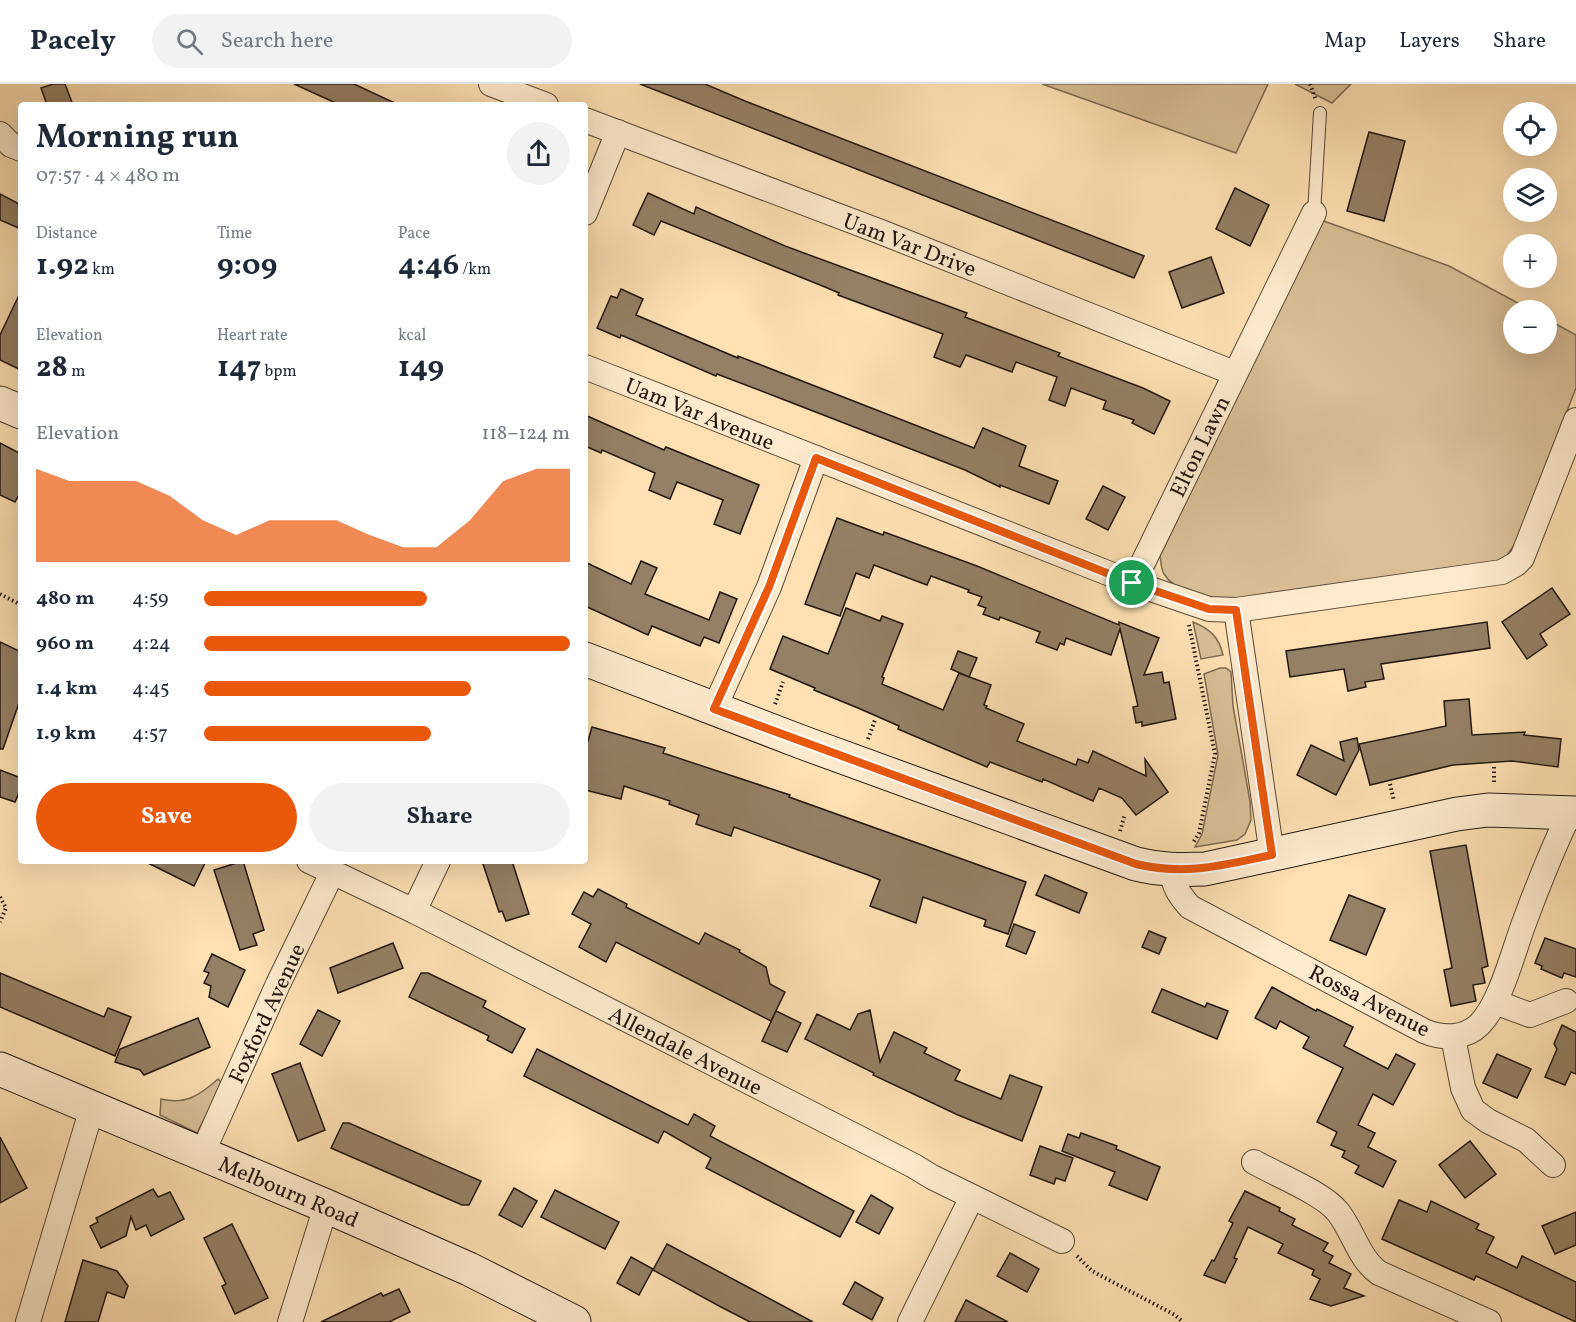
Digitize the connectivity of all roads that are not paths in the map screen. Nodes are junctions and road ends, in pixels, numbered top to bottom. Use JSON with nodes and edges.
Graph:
{"nodes":[{"id":1,"x":493,"y":84,"type":"edge"},
{"id":2,"x":538,"y":102,"type":"edge"},
{"id":3,"x":1320,"y":113,"type":"dead end"},
{"id":4,"x":588,"y":121,"type":"edge"},
{"id":5,"x":618,"y":132,"type":"junction"},
{"id":6,"x":0,"y":134,"type":"edge"},
{"id":7,"x":18,"y":148,"type":"edge"},
{"id":8,"x":588,"y":206,"type":"edge"},
{"id":9,"x":1314,"y":213,"type":"joint"},
{"id":10,"x":588,"y":368,"type":"edge"},
{"id":11,"x":1234,"y":374,"type":"junction"},
{"id":12,"x":0,"y":403,"type":"edge"},
{"id":13,"x":18,"y":410,"type":"edge"},
{"id":14,"x":1576,"y":420,"type":"edge"},
{"id":15,"x":816,"y":458,"type":"junction"},
{"id":16,"x":1132,"y":583,"type":"junction"},
{"id":17,"x":1236,"y":610,"type":"junction"},
{"id":18,"x":588,"y":660,"type":"edge"},
{"id":19,"x":714,"y":709,"type":"junction"},
{"id":20,"x":1573,"y":812,"type":"edge"},
{"id":21,"x":1272,"y":855,"type":"junction"},
{"id":22,"x":1181,"y":858,"type":"junction"},
{"id":23,"x":315,"y":864,"type":"edge"},
{"id":24,"x":437,"y":864,"type":"edge"},
{"id":25,"x":332,"y":873,"type":"junction"},
{"id":26,"x":414,"y":911,"type":"junction"},
{"id":27,"x":1566,"y":1001,"type":"dead end"},
{"id":28,"x":1495,"y":1002,"type":"junction"},
{"id":29,"x":1453,"y":1037,"type":"junction"},
{"id":30,"x":0,"y":1069,"type":"edge"},
{"id":31,"x":92,"y":1108,"type":"junction"},
{"id":32,"x":202,"y":1154,"type":"junction"},
{"id":33,"x":1254,"y":1162,"type":"dead end"},
{"id":34,"x":1553,"y":1165,"type":"dead end"},
{"id":35,"x":972,"y":1197,"type":"junction"},
{"id":36,"x":326,"y":1206,"type":"junction"},
{"id":37,"x":1062,"y":1241,"type":"road end"},
{"id":38,"x":1457,"y":1316,"type":"edge"},
{"id":39,"x":28,"y":1322,"type":"edge"},
{"id":40,"x":291,"y":1322,"type":"edge"},
{"id":41,"x":574,"y":1322,"type":"edge"},
{"id":42,"x":910,"y":1322,"type":"edge"},
{"id":43,"x":1489,"y":1322,"type":"edge"}],
"edges":[{"from":1,"to":2,"type":"street"},
{"from":3,"to":9,"type":"lane"},
{"from":4,"to":5,"type":"street","name":"Uam Var Drive"},
{"from":5,"to":8,"type":"street"},
{"from":5,"to":11,"type":"street","name":"Uam Var Drive"},
{"from":6,"to":7,"type":"street"},
{"from":9,"to":11,"type":"street","name":"Elton Lawn"},
{"from":10,"to":15,"type":"street","name":"Uam Var Avenue"},
{"from":11,"to":16,"type":"street","name":"Elton Lawn"},
{"from":12,"to":13,"type":"street"},
{"from":14,"to":17,"type":"street"},
{"from":15,"to":16,"type":"street","name":"Uam Var Avenue"},
{"from":15,"to":19,"type":"street"},
{"from":16,"to":17,"type":"street"},
{"from":17,"to":21,"type":"street"},
{"from":18,"to":19,"type":"street","name":"Rossa Avenue"},
{"from":19,"to":22,"type":"street","name":"Rossa Avenue"},
{"from":20,"to":21,"type":"street","name":"Rossa Avenue"},
{"from":20,"to":28,"type":"street","name":"Rossa Avenue"},
{"from":21,"to":22,"type":"street","name":"Rossa Avenue"},
{"from":22,"to":29,"type":"street","name":"Rossa Avenue"},
{"from":23,"to":25,"type":"street","name":"Allendale Avenue"},
{"from":24,"to":26,"type":"street"},
{"from":25,"to":26,"type":"street","name":"Allendale Avenue"},
{"from":25,"to":32,"type":"street","name":"Foxford Avenue"},
{"from":26,"to":35,"type":"street","name":"Allendale Avenue"},
{"from":27,"to":28,"type":"street"},
{"from":28,"to":29,"type":"street","name":"Rossa Avenue"},
{"from":29,"to":34,"type":"street"},
{"from":30,"to":31,"type":"street","name":"Melbourn Road"},
{"from":31,"to":32,"type":"street","name":"Melbourn Road"},
{"from":31,"to":39,"type":"street"},
{"from":32,"to":36,"type":"street","name":"Melbourn Road"},
{"from":33,"to":38,"type":"street"},
{"from":35,"to":37,"type":"street","name":"Allendale Avenue"},
{"from":35,"to":42,"type":"street"},
{"from":36,"to":40,"type":"street"},
{"from":36,"to":41,"type":"street","name":"Melbourn Road"},
{"from":38,"to":43,"type":"street"}]}
